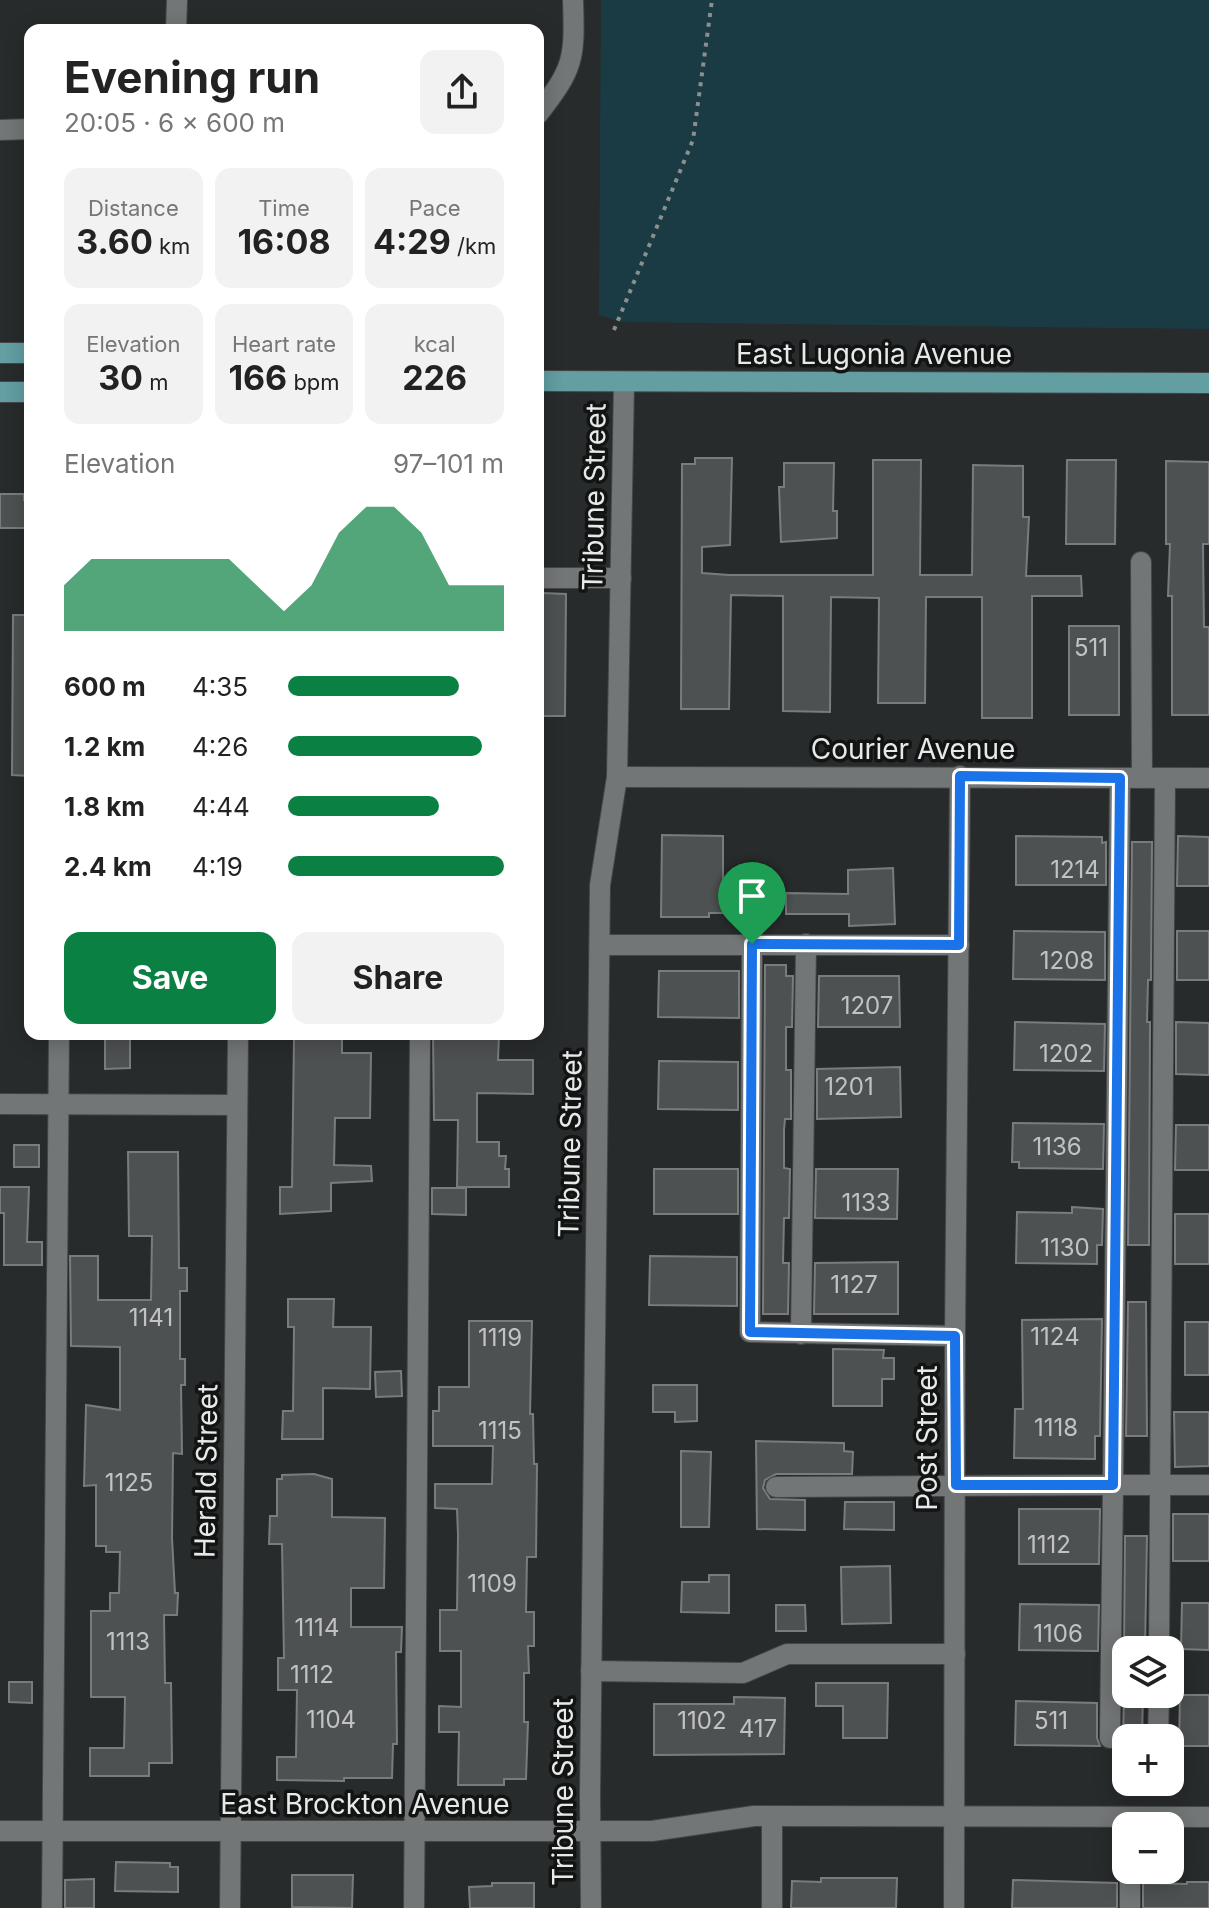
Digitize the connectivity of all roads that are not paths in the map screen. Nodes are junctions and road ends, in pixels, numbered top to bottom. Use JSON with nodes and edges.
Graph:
{"nodes":[{"id":1,"x":177,"y":0,"type":"edge"},
{"id":2,"x":573,"y":0,"type":"edge"},
{"id":3,"x":176,"y":24,"type":"edge"},
{"id":4,"x":544,"y":106,"type":"edge"},
{"id":5,"x":24,"y":129,"type":"edge"},
{"id":6,"x":0,"y":130,"type":"edge"},
{"id":7,"x":0,"y":353,"type":"edge"},
{"id":8,"x":24,"y":353,"type":"edge"},
{"id":9,"x":544,"y":381,"type":"edge"},
{"id":10,"x":624,"y":382,"type":"junction"},
{"id":11,"x":1209,"y":383,"type":"edge"},
{"id":12,"x":0,"y":392,"type":"edge"},
{"id":13,"x":24,"y":392,"type":"edge"},
{"id":14,"x":1141,"y":562,"type":"dead end"},
{"id":15,"x":544,"y":578,"type":"edge"},
{"id":16,"x":621,"y":578,"type":"junction"},
{"id":17,"x":960,"y":776,"type":"junction"},
{"id":18,"x":617,"y":777,"type":"junction"},
{"id":19,"x":1120,"y":778,"type":"junction"},
{"id":20,"x":1142,"y":778,"type":"junction"},
{"id":21,"x":1165,"y":778,"type":"junction"},
{"id":22,"x":1209,"y":778,"type":"edge"},
{"id":23,"x":752,"y":944,"type":"junction"},
{"id":24,"x":806,"y":944,"type":"junction"},
{"id":25,"x":600,"y":945,"type":"junction"},
{"id":26,"x":959,"y":945,"type":"junction"},
{"id":27,"x":59,"y":1040,"type":"edge"},
{"id":28,"x":238,"y":1040,"type":"edge"},
{"id":29,"x":420,"y":1040,"type":"edge"},
{"id":30,"x":0,"y":1104,"type":"edge"},
{"id":31,"x":58,"y":1104,"type":"junction"},
{"id":32,"x":237,"y":1105,"type":"junction"},
{"id":33,"x":801,"y":1334,"type":"junction"},
{"id":34,"x":955,"y":1336,"type":"junction"},
{"id":35,"x":1160,"y":1484,"type":"junction"},
{"id":36,"x":956,"y":1485,"type":"junction"},
{"id":37,"x":1113,"y":1485,"type":"junction"},
{"id":38,"x":1209,"y":1485,"type":"edge"},
{"id":39,"x":776,"y":1487,"type":"dead end"},
{"id":40,"x":1159,"y":1636,"type":"edge"},
{"id":41,"x":955,"y":1654,"type":"junction"},
{"id":42,"x":591,"y":1671,"type":"junction"},
{"id":43,"x":1110,"y":1738,"type":"dead end"},
{"id":44,"x":772,"y":1816,"type":"junction"},
{"id":45,"x":955,"y":1817,"type":"junction"},
{"id":46,"x":1209,"y":1817,"type":"edge"},
{"id":47,"x":1184,"y":1819,"type":"edge"},
{"id":48,"x":1112,"y":1821,"type":"edge"},
{"id":49,"x":0,"y":1831,"type":"edge"},
{"id":50,"x":591,"y":1831,"type":"junction"},
{"id":51,"x":52,"y":1832,"type":"junction"},
{"id":52,"x":230,"y":1832,"type":"junction"},
{"id":53,"x":414,"y":1832,"type":"junction"},
{"id":54,"x":1130,"y":1884,"type":"edge"},
{"id":55,"x":52,"y":1908,"type":"edge"},
{"id":56,"x":230,"y":1908,"type":"edge"},
{"id":57,"x":414,"y":1908,"type":"edge"},
{"id":58,"x":591,"y":1908,"type":"edge"},
{"id":59,"x":772,"y":1908,"type":"edge"},
{"id":60,"x":954,"y":1908,"type":"edge"},
{"id":61,"x":1130,"y":1908,"type":"edge"}],
"edges":[{"from":1,"to":3,"type":"street"},
{"from":2,"to":4,"type":"street"},
{"from":5,"to":6,"type":"street"},
{"from":7,"to":8,"type":"main road"},
{"from":9,"to":10,"type":"main road","name":"East Lugonia Avenue"},
{"from":10,"to":11,"type":"main road","name":"East Lugonia Avenue"},
{"from":10,"to":16,"type":"street","name":"Tribune Street"},
{"from":12,"to":13,"type":"main road"},
{"from":14,"to":20,"type":"street"},
{"from":15,"to":16,"type":"street"},
{"from":16,"to":18,"type":"street","name":"Tribune Street"},
{"from":17,"to":18,"type":"street","name":"Courier Avenue"},
{"from":17,"to":19,"type":"street","name":"Courier Avenue"},
{"from":17,"to":26,"type":"street","name":"Post Street"},
{"from":18,"to":25,"type":"street","name":"Tribune Street"},
{"from":19,"to":20,"type":"street","name":"Courier Avenue"},
{"from":19,"to":37,"type":"street"},
{"from":20,"to":21,"type":"street","name":"Courier Avenue"},
{"from":21,"to":22,"type":"street","name":"Courier Avenue"},
{"from":21,"to":35,"type":"street"},
{"from":23,"to":24,"type":"street"},
{"from":23,"to":25,"type":"street"},
{"from":23,"to":33,"type":"street"},
{"from":24,"to":26,"type":"street"},
{"from":24,"to":33,"type":"street"},
{"from":25,"to":42,"type":"street","name":"Tribune Street"},
{"from":26,"to":34,"type":"street","name":"Post Street"},
{"from":27,"to":31,"type":"street"},
{"from":28,"to":32,"type":"street","name":"Herald Street"},
{"from":29,"to":53,"type":"street"},
{"from":30,"to":31,"type":"street"},
{"from":31,"to":32,"type":"street"},
{"from":31,"to":51,"type":"street"},
{"from":32,"to":52,"type":"street","name":"Herald Street"},
{"from":33,"to":34,"type":"street"},
{"from":34,"to":36,"type":"street","name":"Post Street"},
{"from":35,"to":37,"type":"street"},
{"from":35,"to":38,"type":"street"},
{"from":35,"to":40,"type":"street"},
{"from":36,"to":37,"type":"street"},
{"from":36,"to":39,"type":"street"},
{"from":36,"to":41,"type":"street","name":"Post Street"},
{"from":37,"to":43,"type":"street"},
{"from":41,"to":42,"type":"street"},
{"from":41,"to":45,"type":"street","name":"Post Street"},
{"from":42,"to":50,"type":"street","name":"Tribune Street"},
{"from":44,"to":45,"type":"street","name":"East Brockton Avenue"},
{"from":44,"to":50,"type":"street","name":"East Brockton Avenue"},
{"from":44,"to":59,"type":"street"},
{"from":45,"to":48,"type":"street","name":"East Brockton Avenue"},
{"from":45,"to":60,"type":"street","name":"Post Street"},
{"from":46,"to":47,"type":"street","name":"East Brockton Avenue"},
{"from":49,"to":51,"type":"street","name":"East Brockton Avenue"},
{"from":50,"to":53,"type":"street","name":"East Brockton Avenue"},
{"from":50,"to":58,"type":"street","name":"Tribune Street"},
{"from":51,"to":52,"type":"street","name":"East Brockton Avenue"},
{"from":51,"to":55,"type":"street"},
{"from":52,"to":53,"type":"street","name":"East Brockton Avenue"},
{"from":52,"to":56,"type":"street","name":"Herald Street"},
{"from":53,"to":57,"type":"street"},
{"from":54,"to":61,"type":"street"}]}
